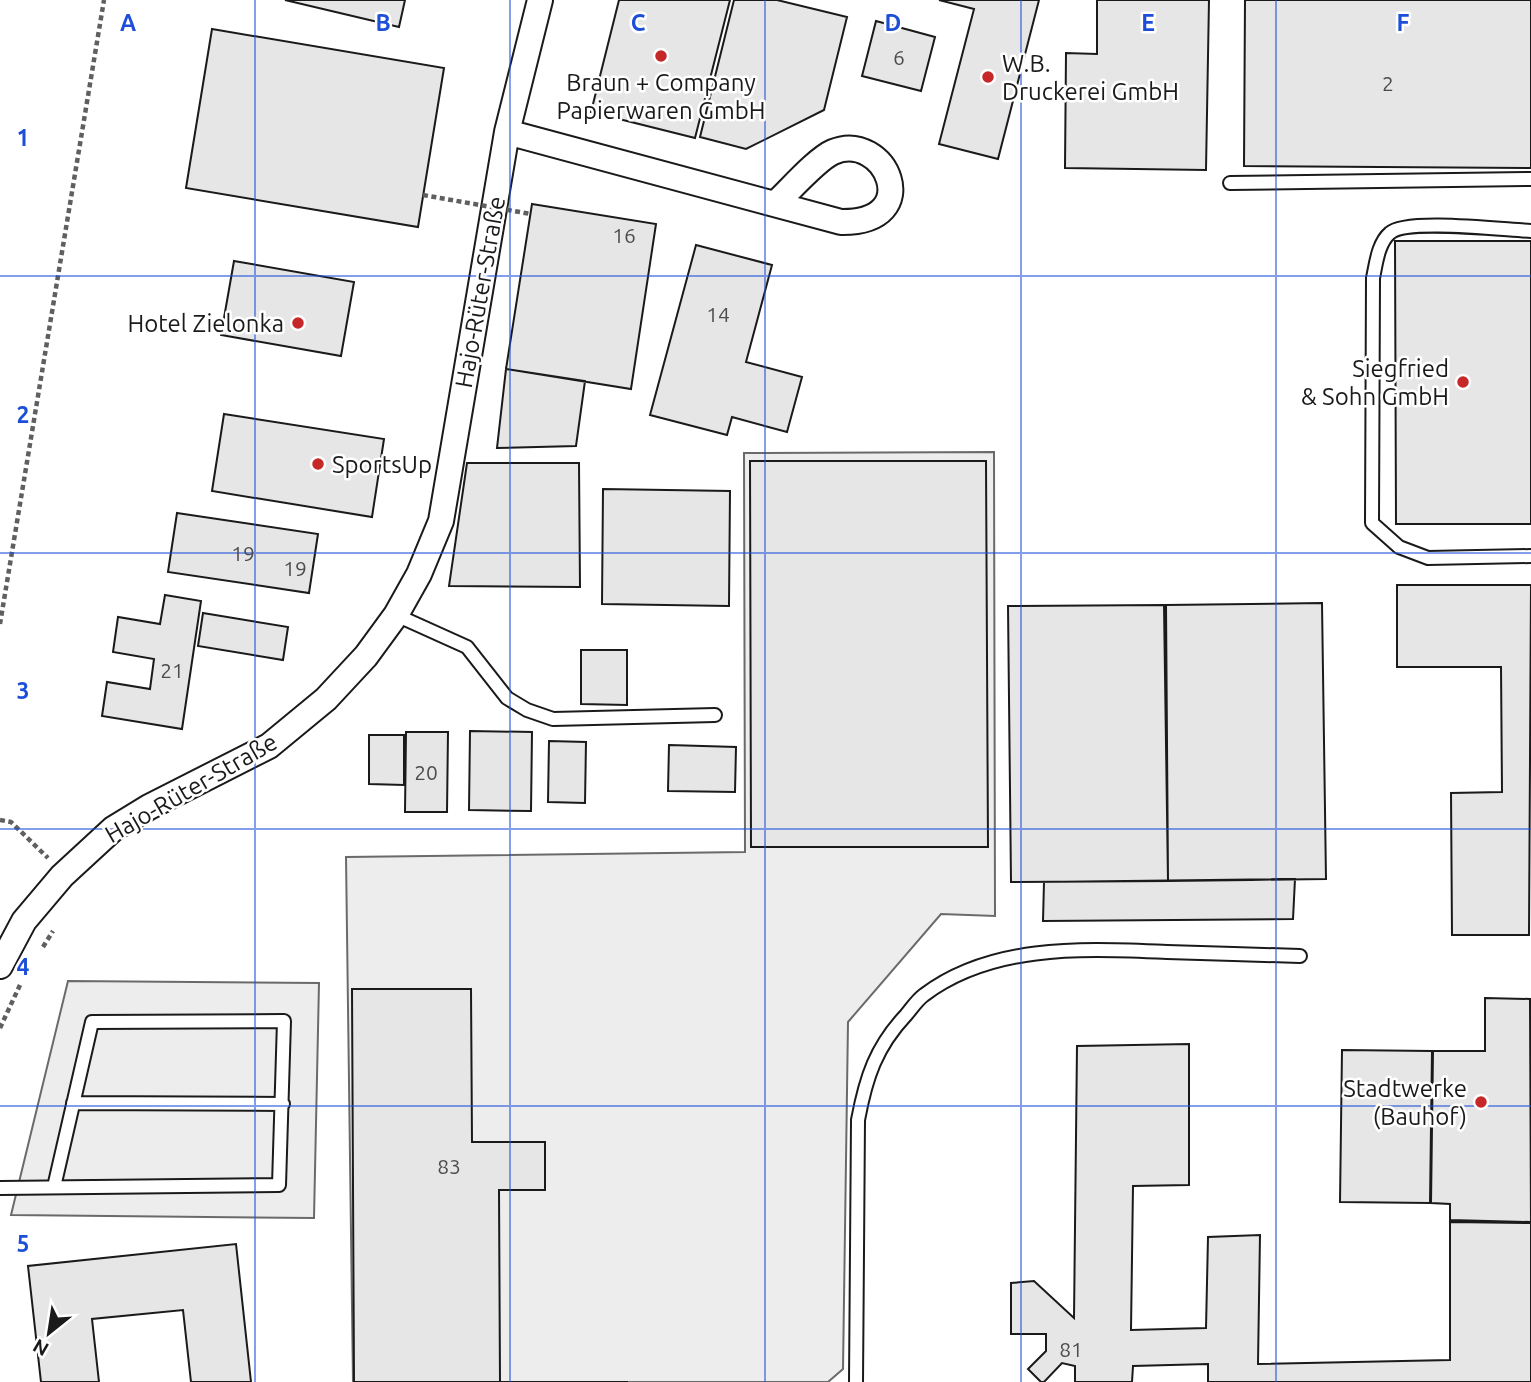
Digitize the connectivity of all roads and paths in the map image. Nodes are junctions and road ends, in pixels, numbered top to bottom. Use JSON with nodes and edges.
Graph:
{"nodes":[{"id":1,"x":104,"y":0,"type":"edge"},
{"id":2,"x":540,"y":0,"type":"edge"},
{"id":3,"x":507,"y":132,"type":"junction"},
{"id":4,"x":1531,"y":179,"type":"edge"},
{"id":5,"x":1230,"y":183,"type":"dead end"},
{"id":6,"x":423,"y":195,"type":"dead end"},
{"id":7,"x":776,"y":203,"type":"dead end"},
{"id":8,"x":531,"y":214,"type":"dead end"},
{"id":9,"x":1531,"y":232,"type":"edge"},
{"id":10,"x":1531,"y":556,"type":"edge"},
{"id":11,"x":396,"y":615,"type":"junction"},
{"id":12,"x":0,"y":624,"type":"edge"},
{"id":13,"x":715,"y":715,"type":"dead end"},
{"id":14,"x":0,"y":820,"type":"edge"},
{"id":15,"x":62,"y":876,"type":"junction"},
{"id":16,"x":60,"y":923,"type":"dead end"},
{"id":17,"x":40,"y":952,"type":"dead end"},
{"id":18,"x":1300,"y":956,"type":"dead end"},
{"id":19,"x":0,"y":966,"type":"edge"},
{"id":20,"x":22,"y":982,"type":"dead end"},
{"id":21,"x":0,"y":1028,"type":"edge"},
{"id":22,"x":73,"y":1103,"type":"junction"},
{"id":23,"x":283,"y":1104,"type":"junction"},
{"id":24,"x":0,"y":1188,"type":"edge"},
{"id":25,"x":54,"y":1188,"type":"junction"},
{"id":26,"x":856,"y":1382,"type":"edge"}],
"edges":[{"from":1,"to":12,"type":"path"},
{"from":2,"to":3,"type":"street","name":"Hajo-Rüter-Straße"},
{"from":3,"to":7,"type":"street"},
{"from":3,"to":11,"type":"street","name":"Hajo-Rüter-Straße"},
{"from":4,"to":5,"type":"lane"},
{"from":6,"to":8,"type":"path","bridge":true},
{"from":9,"to":10,"type":"lane"},
{"from":11,"to":13,"type":"lane"},
{"from":11,"to":15,"type":"street","name":"Hajo-Rüter-Straße"},
{"from":14,"to":15,"type":"path"},
{"from":15,"to":19,"type":"street","name":"Hajo-Rüter-Straße"},
{"from":16,"to":17,"type":"path"},
{"from":18,"to":26,"type":"lane"},
{"from":20,"to":21,"type":"path"},
{"from":22,"to":23,"type":"lane"},
{"from":22,"to":23,"type":"lane"},
{"from":22,"to":25,"type":"lane"},
{"from":23,"to":25,"type":"lane"},
{"from":24,"to":25,"type":"lane"}]}
